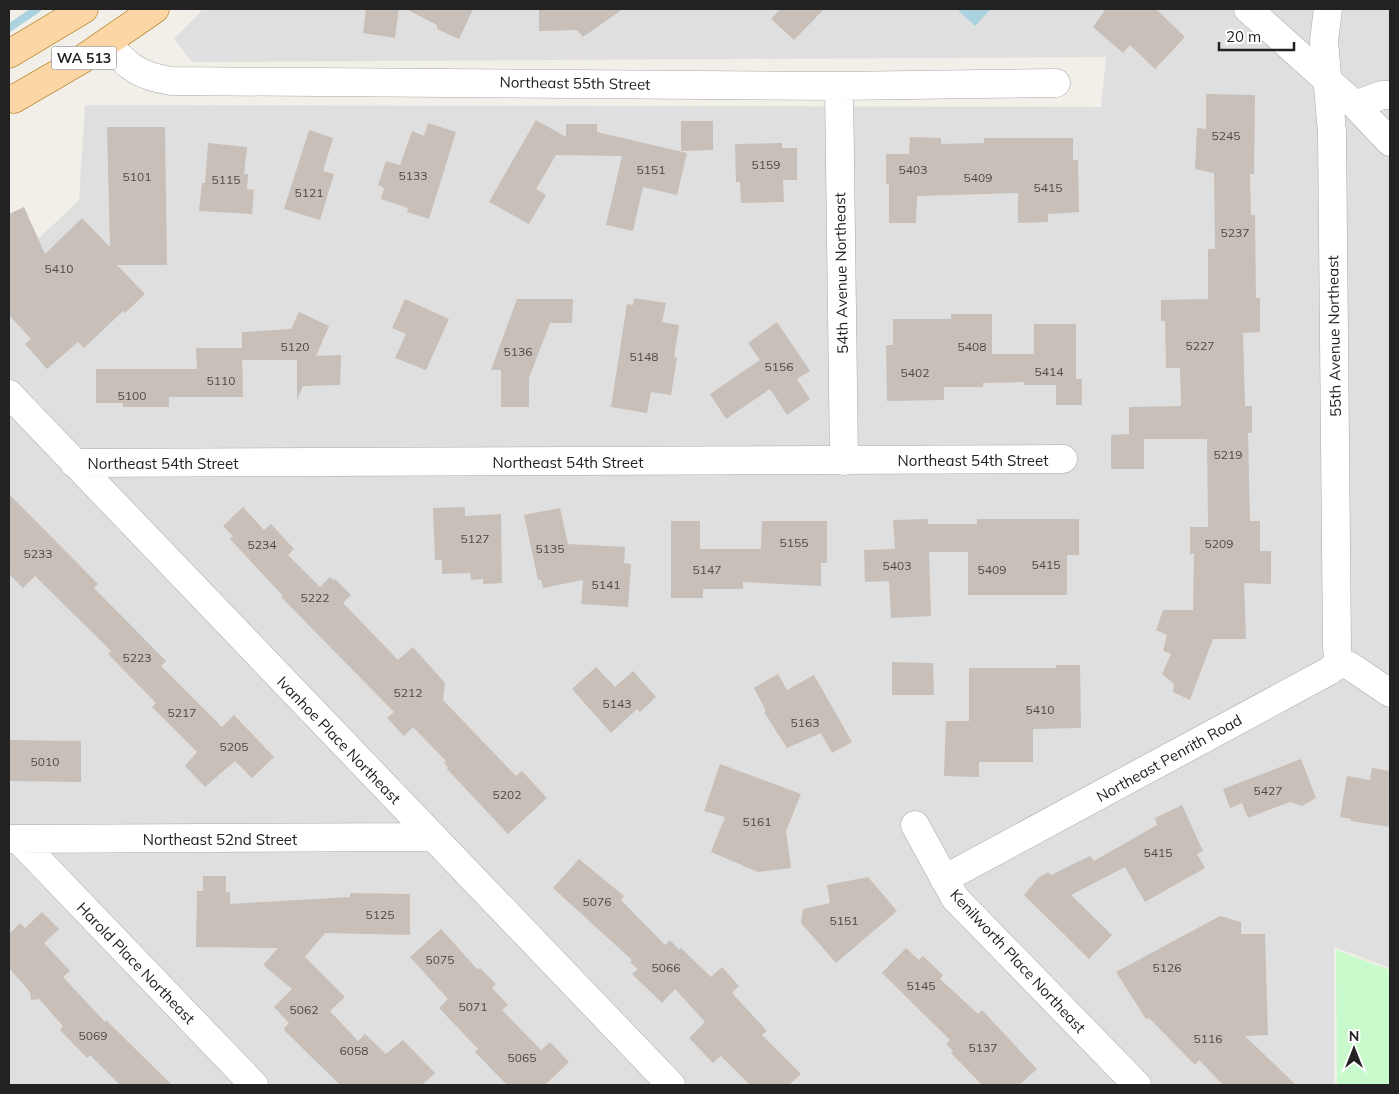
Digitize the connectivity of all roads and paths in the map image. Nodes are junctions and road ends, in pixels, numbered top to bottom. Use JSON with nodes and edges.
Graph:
{"nodes":[{"id":1,"x":84,"y":9,"type":"edge"},
{"id":2,"x":155,"y":9,"type":"edge"},
{"id":3,"x":1248,"y":9,"type":"edge"},
{"id":4,"x":1328,"y":9,"type":"edge"},
{"id":5,"x":107,"y":43,"type":"junction"},
{"id":6,"x":9,"y":54,"type":"edge"},
{"id":7,"x":1327,"y":82,"type":"junction"},
{"id":8,"x":1056,"y":84,"type":"dead end"},
{"id":9,"x":838,"y":86,"type":"junction"},
{"id":10,"x":1390,"y":95,"type":"edge"},
{"id":11,"x":9,"y":98,"type":"edge"},
{"id":12,"x":1354,"y":105,"type":"junction"},
{"id":13,"x":1390,"y":142,"type":"edge"},
{"id":14,"x":9,"y":394,"type":"edge"},
{"id":15,"x":1063,"y":459,"type":"dead end"},
{"id":16,"x":844,"y":461,"type":"junction"},
{"id":17,"x":74,"y":463,"type":"junction"},
{"id":18,"x":1339,"y":663,"type":"junction"},
{"id":19,"x":1390,"y":693,"type":"edge"},
{"id":20,"x":915,"y":825,"type":"dead end"},
{"id":21,"x":432,"y":837,"type":"junction"},
{"id":22,"x":13,"y":839,"type":"edge"},
{"id":23,"x":944,"y":879,"type":"junction"},
{"id":24,"x":254,"y":1085,"type":"edge"},
{"id":25,"x":671,"y":1085,"type":"edge"},
{"id":26,"x":1137,"y":1085,"type":"edge"}],
"edges":[{"from":1,"to":6,"type":"main road","number":"WA 513"},
{"from":2,"to":5,"type":"main road","number":"WA 513"},
{"from":3,"to":7,"type":"street"},
{"from":4,"to":7,"type":"street","name":"55th Avenue Northeast"},
{"from":5,"to":9,"type":"street","name":"Northeast 55th Street"},
{"from":5,"to":11,"type":"main road","number":"WA 513"},
{"from":7,"to":12,"type":"street"},
{"from":7,"to":18,"type":"street","name":"55th Avenue Northeast"},
{"from":8,"to":9,"type":"street","name":"Northeast 55th Street"},
{"from":9,"to":16,"type":"street","name":"54th Avenue Northeast"},
{"from":10,"to":12,"type":"street"},
{"from":12,"to":13,"type":"street"},
{"from":14,"to":17,"type":"street","name":"Ivanhoe Place Northeast"},
{"from":15,"to":16,"type":"street","name":"Northeast 54th Street"},
{"from":16,"to":17,"type":"street","name":"Northeast 54th Street"},
{"from":17,"to":21,"type":"street","name":"Ivanhoe Place Northeast"},
{"from":18,"to":19,"type":"street"},
{"from":18,"to":23,"type":"street","name":"Northeast Penrith Road"},
{"from":20,"to":23,"type":"street","name":"Kenilworth Place Northeast"},
{"from":21,"to":22,"type":"street","name":"Northeast 52nd Street"},
{"from":21,"to":25,"type":"street","name":"Ivanhoe Place Northeast"},
{"from":22,"to":24,"type":"street","name":"Harold Place Northeast"},
{"from":23,"to":26,"type":"street","name":"Kenilworth Place Northeast"}]}
